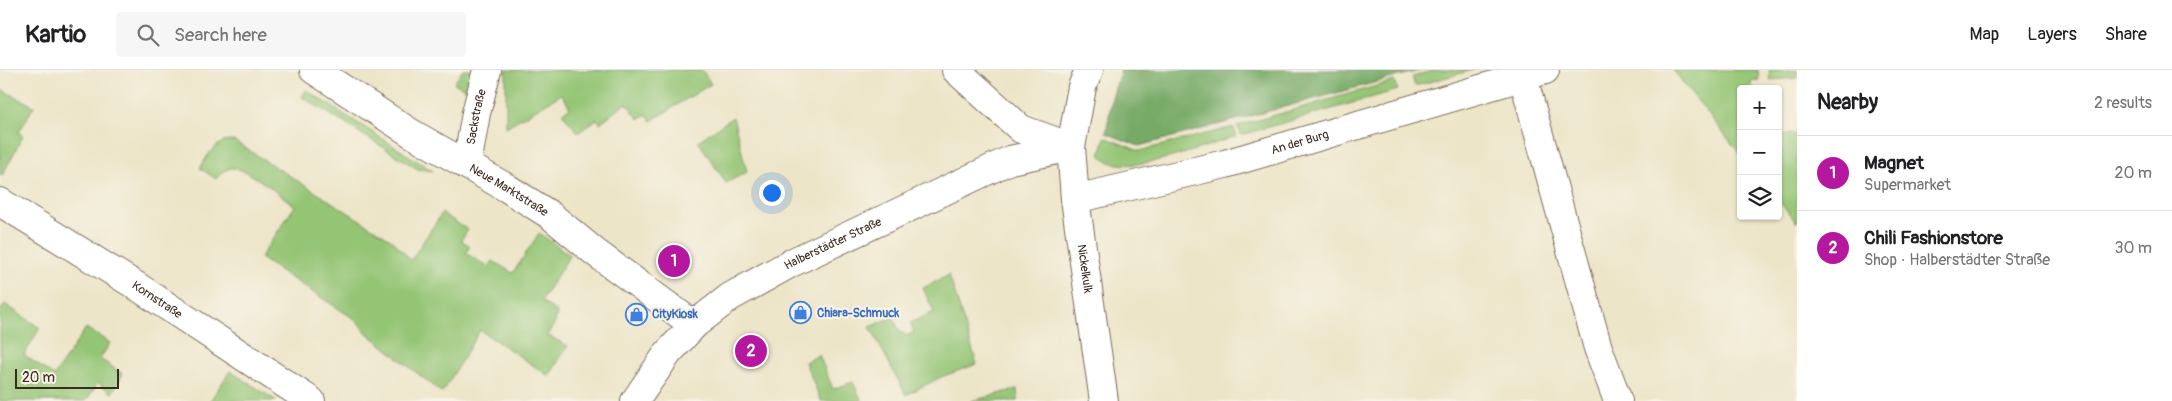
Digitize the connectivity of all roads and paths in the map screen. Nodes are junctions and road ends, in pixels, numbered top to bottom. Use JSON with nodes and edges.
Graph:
{"nodes":[{"id":1,"x":314,"y":70,"type":"edge"},
{"id":2,"x":487,"y":70,"type":"edge"},
{"id":3,"x":956,"y":70,"type":"edge"},
{"id":4,"x":1534,"y":74,"type":"edge"},
{"id":5,"x":1086,"y":78,"type":"edge"},
{"id":6,"x":1071,"y":143,"type":"junction"},
{"id":7,"x":466,"y":165,"type":"junction"},
{"id":8,"x":1075,"y":199,"type":"junction"},
{"id":9,"x":0,"y":202,"type":"edge"},
{"id":10,"x":694,"y":325,"type":"junction"},
{"id":11,"x":640,"y":399,"type":"edge"},
{"id":12,"x":311,"y":401,"type":"edge"},
{"id":13,"x":1104,"y":401,"type":"edge"},
{"id":14,"x":1618,"y":401,"type":"edge"}],
"edges":[{"from":1,"to":7,"type":"street","name":"Neue Marktstraße"},
{"from":2,"to":7,"type":"street","name":"Sackstraße"},
{"from":3,"to":6,"type":"street"},
{"from":4,"to":8,"type":"street","name":"An der Burg"},
{"from":4,"to":14,"type":"street","name":"An der Burg"},
{"from":5,"to":6,"type":"street"},
{"from":6,"to":8,"type":"street","name":"Nickelkulk"},
{"from":6,"to":10,"type":"street","name":"Halberstädter Straße"},
{"from":7,"to":10,"type":"street","name":"Neue Marktstraße"},
{"from":8,"to":13,"type":"street","name":"Nickelkulk"},
{"from":9,"to":12,"type":"street","name":"Kornstraße"},
{"from":10,"to":11,"type":"street","name":"Halberstädter Straße"}]}
